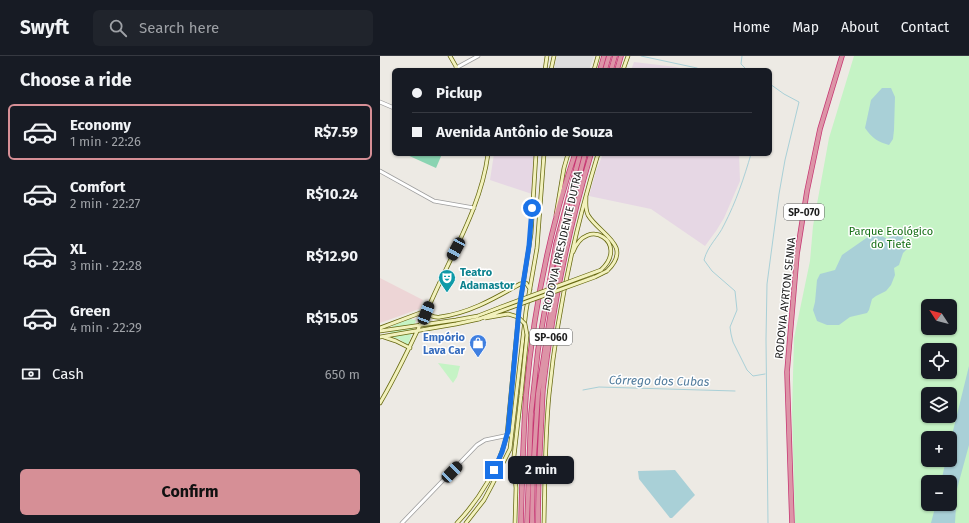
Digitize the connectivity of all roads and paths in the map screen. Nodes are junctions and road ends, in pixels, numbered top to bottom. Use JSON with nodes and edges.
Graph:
{"nodes":[{"id":1,"x":450,"y":56,"type":"edge"},
{"id":2,"x":478,"y":56,"type":"edge"},
{"id":3,"x":547,"y":56,"type":"edge"},
{"id":4,"x":554,"y":56,"type":"edge"},
{"id":5,"x":598,"y":56,"type":"edge"},
{"id":6,"x":604,"y":56,"type":"edge"},
{"id":7,"x":610,"y":56,"type":"edge"},
{"id":8,"x":615,"y":56,"type":"edge"},
{"id":9,"x":622,"y":56,"type":"edge"},
{"id":10,"x":628,"y":56,"type":"edge"},
{"id":11,"x":842,"y":56,"type":"edge"},
{"id":12,"x":456,"y":68,"type":"edge"},
{"id":13,"x":459,"y":68,"type":"edge"},
{"id":14,"x":545,"y":68,"type":"edge"},
{"id":15,"x":551,"y":68,"type":"edge"},
{"id":16,"x":595,"y":68,"type":"edge"},
{"id":17,"x":601,"y":68,"type":"edge"},
{"id":18,"x":606,"y":68,"type":"edge"},
{"id":19,"x":612,"y":68,"type":"edge"},
{"id":20,"x":618,"y":68,"type":"edge"},
{"id":21,"x":625,"y":68,"type":"edge"},
{"id":22,"x":380,"y":102,"type":"edge"},
{"id":23,"x":392,"y":107,"type":"edge"},
{"id":24,"x":488,"y":156,"type":"edge"},
{"id":25,"x":536,"y":156,"type":"edge"},
{"id":26,"x":544,"y":156,"type":"edge"},
{"id":27,"x":567,"y":156,"type":"edge"},
{"id":28,"x":574,"y":156,"type":"edge"},
{"id":29,"x":579,"y":156,"type":"edge"},
{"id":30,"x":584,"y":156,"type":"edge"},
{"id":31,"x":590,"y":156,"type":"edge"},
{"id":32,"x":597,"y":156,"type":"edge"},
{"id":33,"x":380,"y":171,"type":"edge"},
{"id":34,"x":586,"y":191,"type":"junction"},
{"id":35,"x":474,"y":208,"type":"junction"},
{"id":36,"x":556,"y":219,"type":"junction"},
{"id":37,"x":531,"y":220,"type":"junction"},
{"id":38,"x":540,"y":220,"type":"junction"},
{"id":39,"x":569,"y":263,"type":"junction"},
{"id":40,"x":523,"y":283,"type":"junction"},
{"id":41,"x":530,"y":289,"type":"junction"},
{"id":42,"x":426,"y":313,"type":"junction"},
{"id":43,"x":479,"y":319,"type":"junction"},
{"id":44,"x":456,"y":322,"type":"junction"},
{"id":45,"x":420,"y":325,"type":"junction"},
{"id":46,"x":380,"y":329,"type":"edge"},
{"id":47,"x":418,"y":331,"type":"junction"},
{"id":48,"x":381,"y":336,"type":"edge"},
{"id":49,"x":410,"y":348,"type":"junction"},
{"id":50,"x":380,"y":403,"type":"edge"},
{"id":51,"x":512,"y":434,"type":"junction"},
{"id":52,"x":507,"y":435,"type":"junction"},
{"id":53,"x":402,"y":523,"type":"edge"},
{"id":54,"x":457,"y":523,"type":"edge"},
{"id":55,"x":466,"y":523,"type":"edge"},
{"id":56,"x":515,"y":523,"type":"edge"},
{"id":57,"x":521,"y":523,"type":"edge"},
{"id":58,"x":527,"y":523,"type":"edge"},
{"id":59,"x":532,"y":523,"type":"edge"},
{"id":60,"x":538,"y":523,"type":"edge"},
{"id":61,"x":544,"y":523,"type":"edge"},
{"id":62,"x":792,"y":523,"type":"edge"}],
"edges":[{"from":1,"to":12,"type":"main road"},
{"from":2,"to":13,"type":"street"},
{"from":3,"to":14,"type":"main road"},
{"from":4,"to":15,"type":"main road"},
{"from":5,"to":16,"type":"main road"},
{"from":6,"to":17,"type":"highway"},
{"from":7,"to":18,"type":"highway"},
{"from":8,"to":19,"type":"highway"},
{"from":9,"to":20,"type":"highway"},
{"from":10,"to":21,"type":"main road"},
{"from":11,"to":62,"type":"highway","name":"RODOVIA AYRTON SENNA","number":"SP-070"},
{"from":22,"to":23,"type":"street"},
{"from":24,"to":35,"type":"main road"},
{"from":25,"to":37,"type":"main road"},
{"from":26,"to":38,"type":"main road"},
{"from":27,"to":36,"type":"main road"},
{"from":28,"to":36,"type":"highway","number":"SP-060"},
{"from":29,"to":58,"type":"highway","name":"RODOVIA PRESIDENTE DUTRA","number":"SP-060"},
{"from":30,"to":59,"type":"highway","name":"RODOVIA PRESIDENTE DUTRA","number":"SP-060"},
{"from":31,"to":60,"type":"highway","name":"RODOVIA PRESIDENTE DUTRA","number":"SP-060"},
{"from":32,"to":34,"type":"main road"},
{"from":33,"to":35,"type":"street"},
{"from":34,"to":39,"type":"main road"},
{"from":34,"to":43,"type":"main road","bridge":true},
{"from":35,"to":42,"type":"main road"},
{"from":36,"to":57,"type":"highway","number":"SP-060"},
{"from":37,"to":38,"type":"main road"},
{"from":37,"to":40,"type":"main road"},
{"from":38,"to":41,"type":"main road"},
{"from":39,"to":44,"type":"main road","bridge":true},
{"from":39,"to":61,"type":"main road"},
{"from":40,"to":41,"type":"main road"},
{"from":40,"to":42,"type":"main road"},
{"from":40,"to":52,"type":"main road"},
{"from":41,"to":51,"type":"main road"},
{"from":42,"to":45,"type":"main road"},
{"from":42,"to":46,"type":"main road"},
{"from":43,"to":44,"type":"main road"},
{"from":43,"to":56,"type":"main road","bridge":true},
{"from":44,"to":45,"type":"main road"},
{"from":44,"to":47,"type":"main road"},
{"from":45,"to":46,"type":"main road"},
{"from":45,"to":47,"type":"main road"},
{"from":47,"to":48,"type":"main road"},
{"from":47,"to":49,"type":"main road"},
{"from":48,"to":49,"type":"main road"},
{"from":49,"to":50,"type":"main road"},
{"from":51,"to":52,"type":"street"},
{"from":51,"to":55,"type":"main road"},
{"from":52,"to":53,"type":"street"},
{"from":52,"to":54,"type":"main road"}]}
